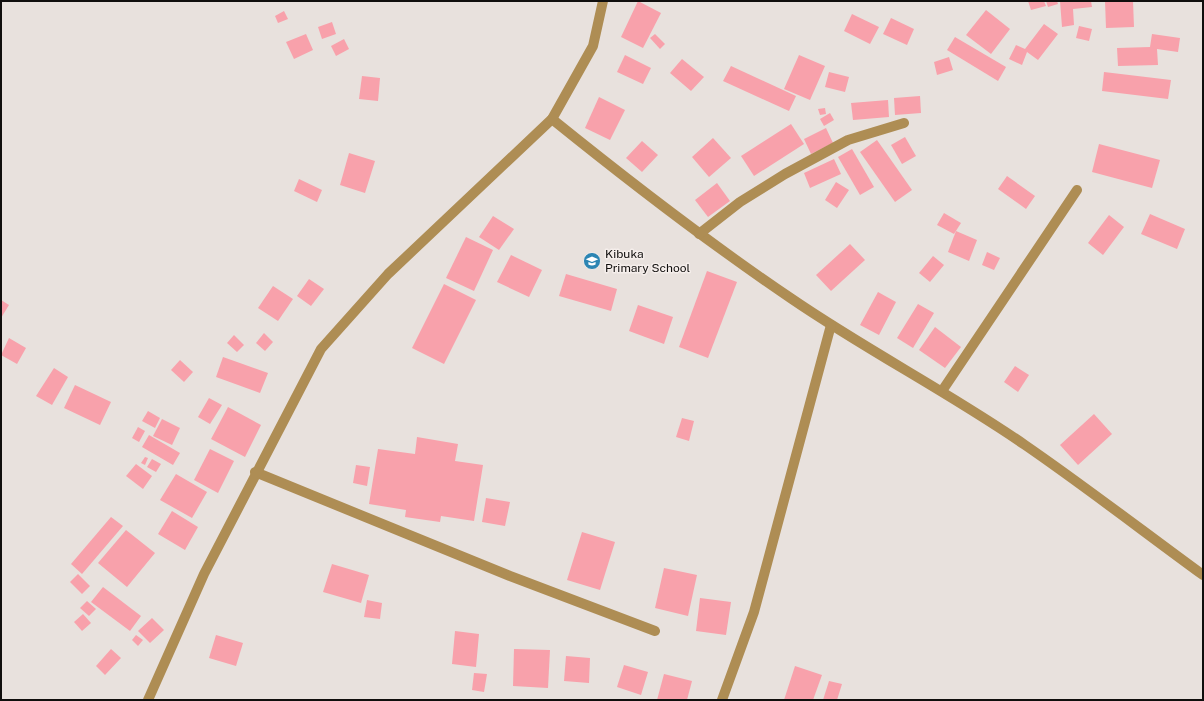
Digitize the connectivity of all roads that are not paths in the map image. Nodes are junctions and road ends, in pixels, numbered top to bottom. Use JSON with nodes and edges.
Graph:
{"nodes":[{"id":1,"x":603,"y":1,"type":"edge"},
{"id":2,"x":552,"y":119,"type":"junction"},
{"id":3,"x":904,"y":123,"type":"dead end"},
{"id":4,"x":1077,"y":190,"type":"dead end"},
{"id":5,"x":699,"y":234,"type":"junction"},
{"id":6,"x":831,"y":325,"type":"junction"},
{"id":7,"x":942,"y":391,"type":"junction"},
{"id":8,"x":255,"y":472,"type":"junction"},
{"id":9,"x":1203,"y":575,"type":"edge"},
{"id":10,"x":655,"y":631,"type":"dead end"},
{"id":11,"x":148,"y":700,"type":"edge"},
{"id":12,"x":722,"y":700,"type":"edge"}],
"edges":[{"from":1,"to":2,"type":"street"},
{"from":2,"to":5,"type":"street"},
{"from":2,"to":8,"type":"street"},
{"from":3,"to":5,"type":"street"},
{"from":4,"to":7,"type":"street"},
{"from":5,"to":6,"type":"street"},
{"from":6,"to":7,"type":"street"},
{"from":6,"to":12,"type":"street"},
{"from":7,"to":9,"type":"street"},
{"from":8,"to":10,"type":"street"},
{"from":8,"to":11,"type":"street"}]}
